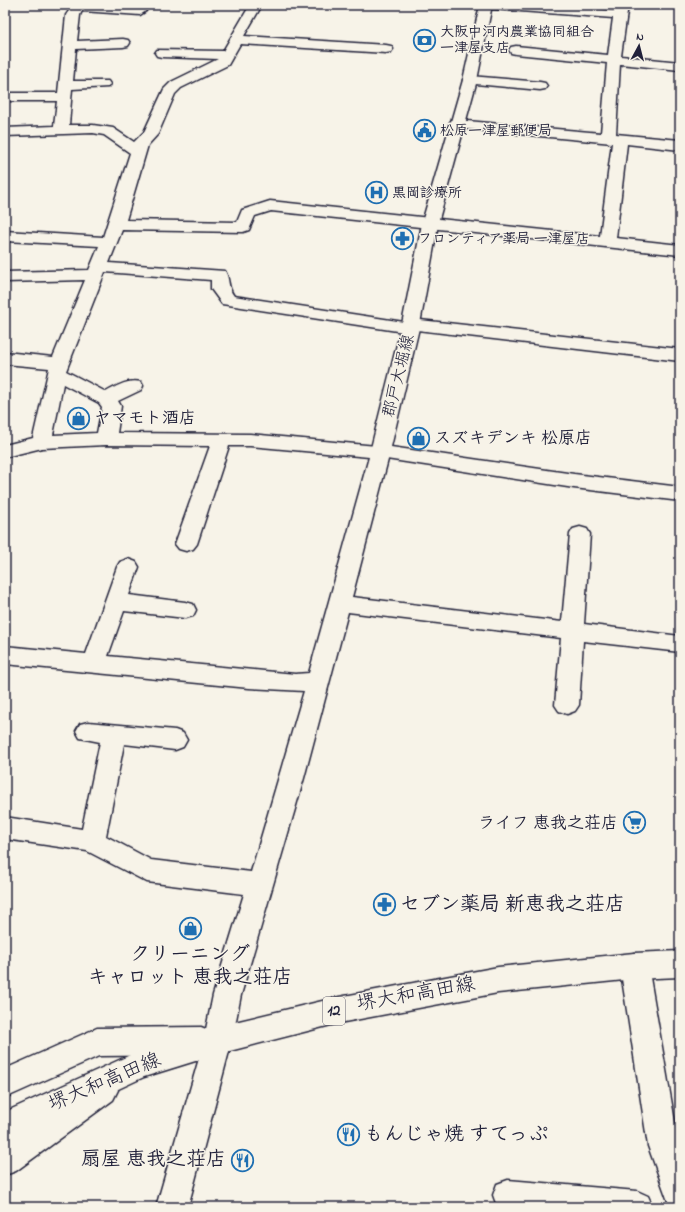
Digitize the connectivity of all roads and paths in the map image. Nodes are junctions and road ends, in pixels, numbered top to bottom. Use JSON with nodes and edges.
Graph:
{"nodes":[{"id":1,"x":256,"y":5,"type":"edge"},
{"id":2,"x":486,"y":5,"type":"edge"},
{"id":3,"x":492,"y":5,"type":"edge"},
{"id":4,"x":78,"y":6,"type":"edge"},
{"id":5,"x":622,"y":10,"type":"edge"},
{"id":6,"x":140,"y":11,"type":"dead end"},
{"id":7,"x":236,"y":40,"type":"junction"},
{"id":8,"x":123,"y":44,"type":"dead end"},
{"id":9,"x":69,"y":45,"type":"junction"},
{"id":10,"x":386,"y":49,"type":"dead end"},
{"id":11,"x":516,"y":50,"type":"dead end"},
{"id":12,"x":162,"y":53,"type":"dead end"},
{"id":13,"x":228,"y":55,"type":"junction"},
{"id":14,"x":614,"y":59,"type":"junction"},
{"id":15,"x":680,"y":66,"type":"edge"},
{"id":16,"x":470,"y":80,"type":"junction"},
{"id":17,"x":103,"y":84,"type":"dead end"},
{"id":18,"x":540,"y":86,"type":"dead end"},
{"id":19,"x":65,"y":91,"type":"junction"},
{"id":20,"x":5,"y":97,"type":"edge"},
{"id":21,"x":456,"y":124,"type":"junction"},
{"id":22,"x":61,"y":130,"type":"junction"},
{"id":23,"x":5,"y":132,"type":"edge"},
{"id":24,"x":614,"y":138,"type":"junction"},
{"id":25,"x":680,"y":146,"type":"edge"},
{"id":26,"x":138,"y":151,"type":"junction"},
{"id":27,"x":430,"y":223,"type":"junction"},
{"id":28,"x":116,"y":225,"type":"junction"},
{"id":29,"x":5,"y":236,"type":"edge"},
{"id":30,"x":109,"y":242,"type":"junction"},
{"id":31,"x":606,"y":242,"type":"junction"},
{"id":32,"x":680,"y":250,"type":"edge"},
{"id":33,"x":97,"y":271,"type":"junction"},
{"id":34,"x":5,"y":277,"type":"edge"},
{"id":35,"x":411,"y":326,"type":"junction"},
{"id":36,"x":680,"y":355,"type":"edge"},
{"id":37,"x":5,"y":358,"type":"edge"},
{"id":38,"x":58,"y":368,"type":"junction"},
{"id":39,"x":134,"y":386,"type":"dead end"},
{"id":40,"x":106,"y":399,"type":"junction"},
{"id":41,"x":106,"y":439,"type":"junction"},
{"id":42,"x":222,"y":440,"type":"junction"},
{"id":43,"x":42,"y":442,"type":"junction"},
{"id":44,"x":5,"y":451,"type":"edge"},
{"id":45,"x":380,"y":452,"type":"junction"},
{"id":46,"x":680,"y":494,"type":"edge"},
{"id":47,"x":580,"y":534,"type":"dead end"},
{"id":48,"x":186,"y":544,"type":"dead end"},
{"id":49,"x":128,"y":567,"type":"dead end"},
{"id":50,"x":116,"y":602,"type":"junction"},
{"id":51,"x":338,"y":603,"type":"junction"},
{"id":52,"x":185,"y":610,"type":"dead end"},
{"id":53,"x":572,"y":631,"type":"junction"},
{"id":54,"x":680,"y":644,"type":"edge"},
{"id":55,"x":5,"y":655,"type":"edge"},
{"id":56,"x":94,"y":664,"type":"junction"},
{"id":57,"x":318,"y":681,"type":"junction"},
{"id":58,"x":568,"y":705,"type":"dead end"},
{"id":59,"x":88,"y":731,"type":"dead end"},
{"id":60,"x":114,"y":734,"type":"junction"},
{"id":61,"x":175,"y":740,"type":"dead end"},
{"id":62,"x":5,"y":828,"type":"edge"},
{"id":63,"x":92,"y":841,"type":"junction"},
{"id":64,"x":260,"y":884,"type":"junction"},
{"id":65,"x":680,"y":964,"type":"edge"},
{"id":66,"x":634,"y":966,"type":"junction"},
{"id":67,"x":218,"y":1040,"type":"junction"},
{"id":68,"x":139,"y":1065,"type":"junction"},
{"id":69,"x":5,"y":1084,"type":"edge"},
{"id":70,"x":5,"y":1127,"type":"edge"},
{"id":71,"x":5,"y":1160,"type":"edge"},
{"id":72,"x":680,"y":1193,"type":"edge"},
{"id":73,"x":508,"y":1195,"type":"dead end"},
{"id":74,"x":172,"y":1207,"type":"edge"},
{"id":75,"x":637,"y":1207,"type":"edge"}],
"edges":[{"from":1,"to":7,"type":"street"},
{"from":2,"to":16,"type":"street","name":"郡戸大堀線"},
{"from":3,"to":5,"type":"street"},
{"from":4,"to":6,"type":"street"},
{"from":4,"to":9,"type":"street"},
{"from":5,"to":14,"type":"street"},
{"from":7,"to":10,"type":"street"},
{"from":7,"to":13,"type":"street"},
{"from":8,"to":9,"type":"street"},
{"from":9,"to":19,"type":"street"},
{"from":11,"to":14,"type":"street"},
{"from":12,"to":13,"type":"street"},
{"from":13,"to":26,"type":"street"},
{"from":14,"to":15,"type":"street"},
{"from":14,"to":24,"type":"street"},
{"from":16,"to":18,"type":"street"},
{"from":16,"to":21,"type":"street","name":"郡戸大堀線"},
{"from":17,"to":19,"type":"street"},
{"from":19,"to":20,"type":"street"},
{"from":19,"to":22,"type":"street"},
{"from":21,"to":24,"type":"street"},
{"from":21,"to":27,"type":"street","name":"郡戸大堀線"},
{"from":22,"to":23,"type":"street"},
{"from":22,"to":26,"type":"street"},
{"from":24,"to":25,"type":"street"},
{"from":24,"to":31,"type":"street"},
{"from":26,"to":28,"type":"street"},
{"from":27,"to":28,"type":"street"},
{"from":27,"to":31,"type":"street"},
{"from":27,"to":35,"type":"street","name":"郡戸大堀線"},
{"from":28,"to":30,"type":"street"},
{"from":29,"to":30,"type":"street"},
{"from":30,"to":33,"type":"street"},
{"from":31,"to":32,"type":"street"},
{"from":33,"to":34,"type":"street"},
{"from":33,"to":35,"type":"street"},
{"from":33,"to":38,"type":"street"},
{"from":35,"to":36,"type":"street"},
{"from":35,"to":45,"type":"street","name":"郡戸大堀線"},
{"from":37,"to":38,"type":"street"},
{"from":38,"to":40,"type":"street"},
{"from":38,"to":43,"type":"street"},
{"from":39,"to":40,"type":"street"},
{"from":40,"to":41,"type":"street"},
{"from":41,"to":42,"type":"street"},
{"from":41,"to":43,"type":"street"},
{"from":42,"to":45,"type":"street"},
{"from":42,"to":48,"type":"street"},
{"from":43,"to":44,"type":"street"},
{"from":45,"to":46,"type":"street"},
{"from":45,"to":51,"type":"street","name":"郡戸大堀線"},
{"from":47,"to":53,"type":"street"},
{"from":49,"to":50,"type":"street"},
{"from":50,"to":52,"type":"street"},
{"from":50,"to":56,"type":"street"},
{"from":51,"to":53,"type":"street"},
{"from":51,"to":57,"type":"street","name":"郡戸大堀線"},
{"from":53,"to":54,"type":"street"},
{"from":53,"to":58,"type":"street"},
{"from":55,"to":56,"type":"street"},
{"from":56,"to":57,"type":"street"},
{"from":57,"to":64,"type":"street","name":"郡戸大堀線"},
{"from":59,"to":60,"type":"street"},
{"from":60,"to":61,"type":"street"},
{"from":60,"to":63,"type":"street"},
{"from":62,"to":63,"type":"street"},
{"from":63,"to":64,"type":"street"},
{"from":64,"to":67,"type":"street","name":"郡戸大堀線"},
{"from":65,"to":66,"type":"street","name":"堺大和高田線","number":"12"},
{"from":66,"to":67,"type":"street","name":"堺大和高田線","number":"12"},
{"from":66,"to":72,"type":"street"},
{"from":67,"to":68,"type":"street","name":"堺大和高田線","number":"12"},
{"from":67,"to":69,"type":"street"},
{"from":67,"to":74,"type":"street","name":"郡戸大堀線"},
{"from":68,"to":70,"type":"street","name":"堺大和高田線","number":"12"},
{"from":68,"to":71,"type":"street"},
{"from":73,"to":75,"type":"street"}]}
